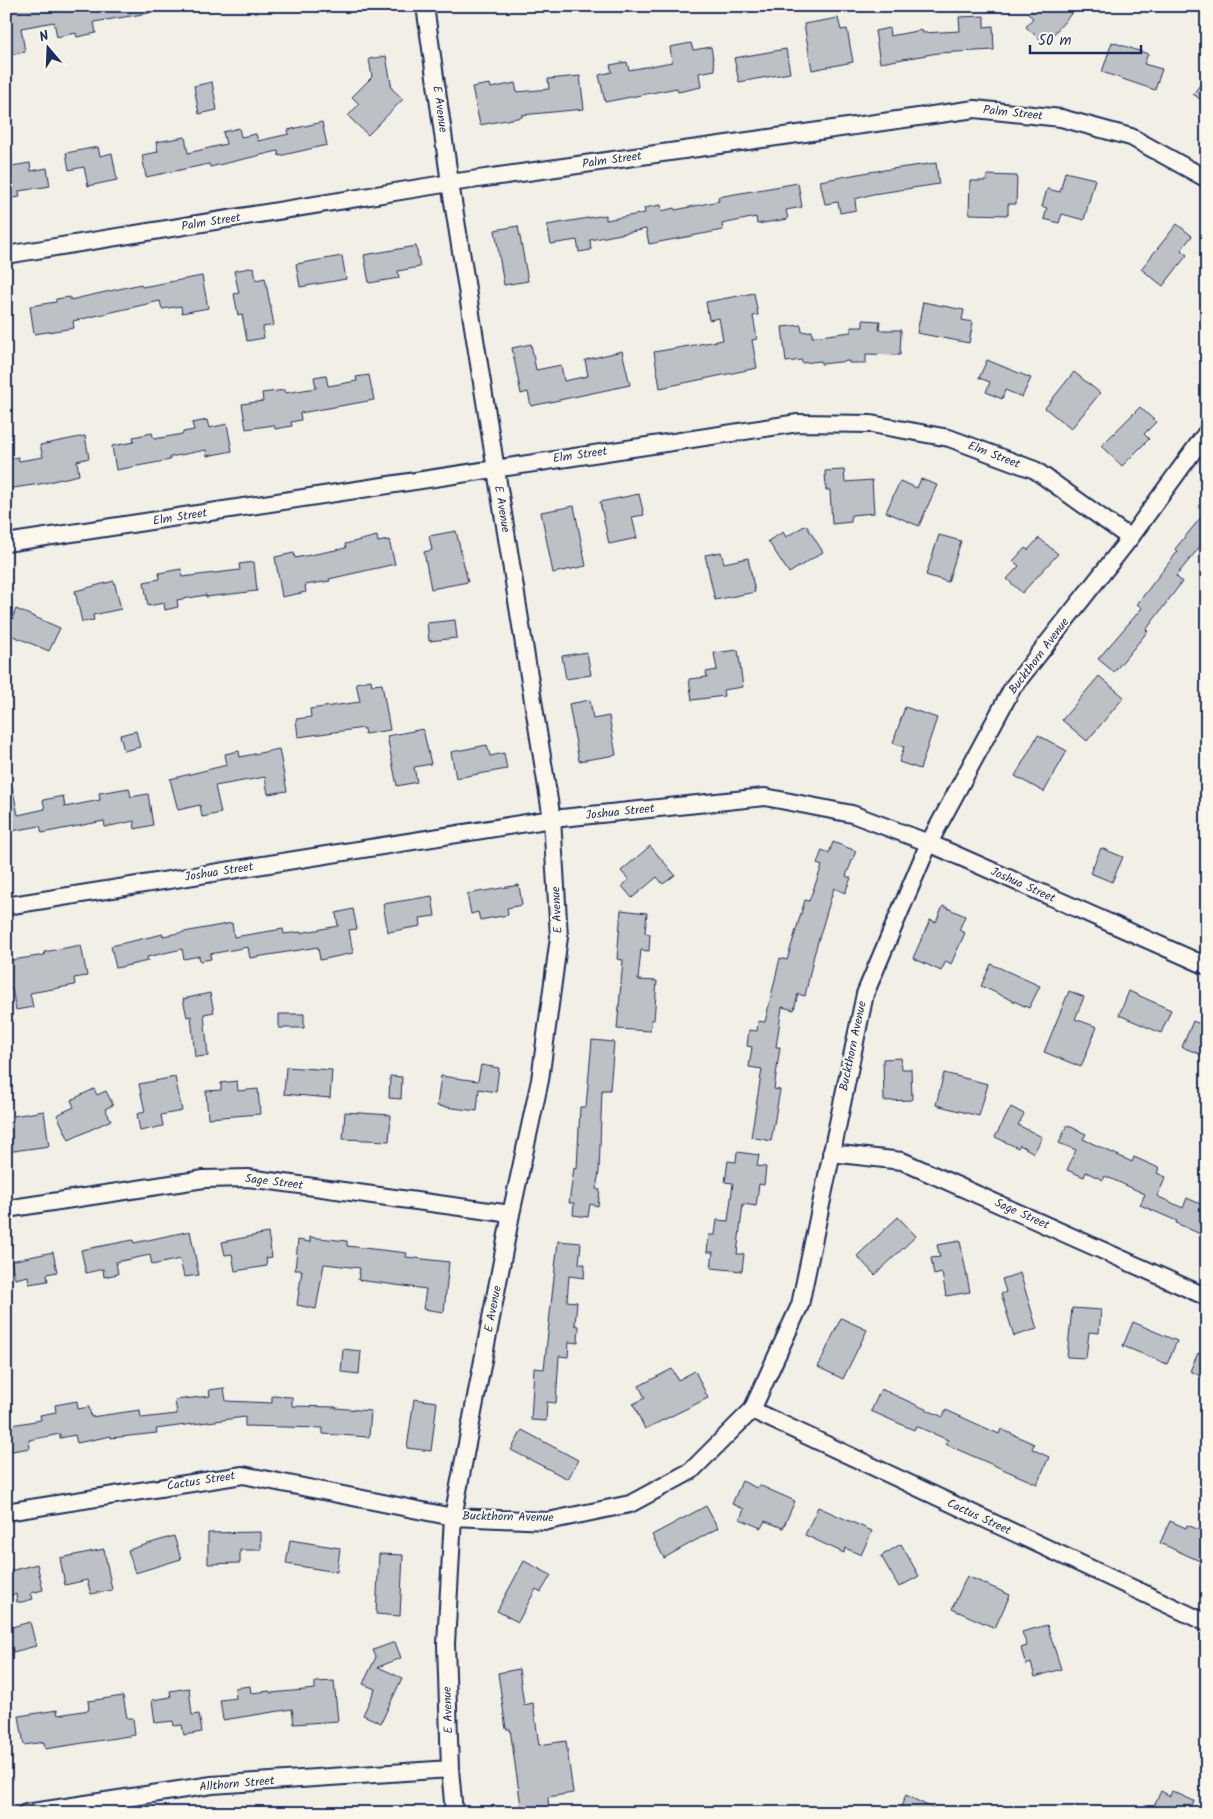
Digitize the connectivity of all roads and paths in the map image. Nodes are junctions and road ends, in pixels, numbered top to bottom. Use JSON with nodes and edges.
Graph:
{"nodes":[{"id":1,"x":425,"y":6,"type":"edge"},
{"id":2,"x":1207,"y":180,"type":"edge"},
{"id":3,"x":450,"y":183,"type":"junction"},
{"id":4,"x":6,"y":255,"type":"edge"},
{"id":5,"x":1207,"y":432,"type":"edge"},
{"id":6,"x":495,"y":468,"type":"junction"},
{"id":7,"x":1130,"y":538,"type":"junction"},
{"id":8,"x":6,"y":543,"type":"edge"},
{"id":9,"x":552,"y":819,"type":"junction"},
{"id":10,"x":929,"y":843,"type":"junction"},
{"id":11,"x":6,"y":906,"type":"edge"},
{"id":12,"x":1207,"y":966,"type":"edge"},
{"id":13,"x":831,"y":1153,"type":"junction"},
{"id":14,"x":6,"y":1209,"type":"edge"},
{"id":15,"x":511,"y":1214,"type":"junction"},
{"id":16,"x":1207,"y":1297,"type":"edge"},
{"id":17,"x":752,"y":1410,"type":"junction"},
{"id":18,"x":6,"y":1512,"type":"edge"},
{"id":19,"x":453,"y":1516,"type":"junction"},
{"id":20,"x":1207,"y":1623,"type":"edge"},
{"id":21,"x":450,"y":1769,"type":"junction"},
{"id":22,"x":26,"y":1813,"type":"edge"},
{"id":23,"x":454,"y":1813,"type":"edge"}],
"edges":[{"from":1,"to":3,"type":"street","name":"E Avenue"},
{"from":2,"to":3,"type":"street","name":"Palm Street"},
{"from":3,"to":4,"type":"street","name":"Palm Street"},
{"from":3,"to":6,"type":"street","name":"E Avenue"},
{"from":5,"to":7,"type":"street","name":"Buckthorn Avenue"},
{"from":6,"to":7,"type":"street","name":"Elm Street"},
{"from":6,"to":8,"type":"street","name":"Elm Street"},
{"from":6,"to":9,"type":"street","name":"E Avenue"},
{"from":7,"to":10,"type":"street","name":"Buckthorn Avenue"},
{"from":9,"to":10,"type":"street","name":"Joshua Street"},
{"from":9,"to":11,"type":"street","name":"Joshua Street"},
{"from":9,"to":15,"type":"street","name":"E Avenue"},
{"from":10,"to":12,"type":"street","name":"Joshua Street"},
{"from":10,"to":13,"type":"street","name":"Buckthorn Avenue"},
{"from":13,"to":16,"type":"street","name":"Sage Street"},
{"from":13,"to":17,"type":"street","name":"Buckthorn Avenue"},
{"from":14,"to":15,"type":"street","name":"Sage Street"},
{"from":15,"to":19,"type":"street","name":"E Avenue"},
{"from":17,"to":19,"type":"street","name":"Buckthorn Avenue"},
{"from":17,"to":20,"type":"street","name":"Cactus Street"},
{"from":18,"to":19,"type":"street","name":"Cactus Street"},
{"from":19,"to":21,"type":"street","name":"E Avenue"},
{"from":21,"to":22,"type":"street","name":"Allthorn Street"},
{"from":21,"to":23,"type":"street","name":"E Avenue"}]}
